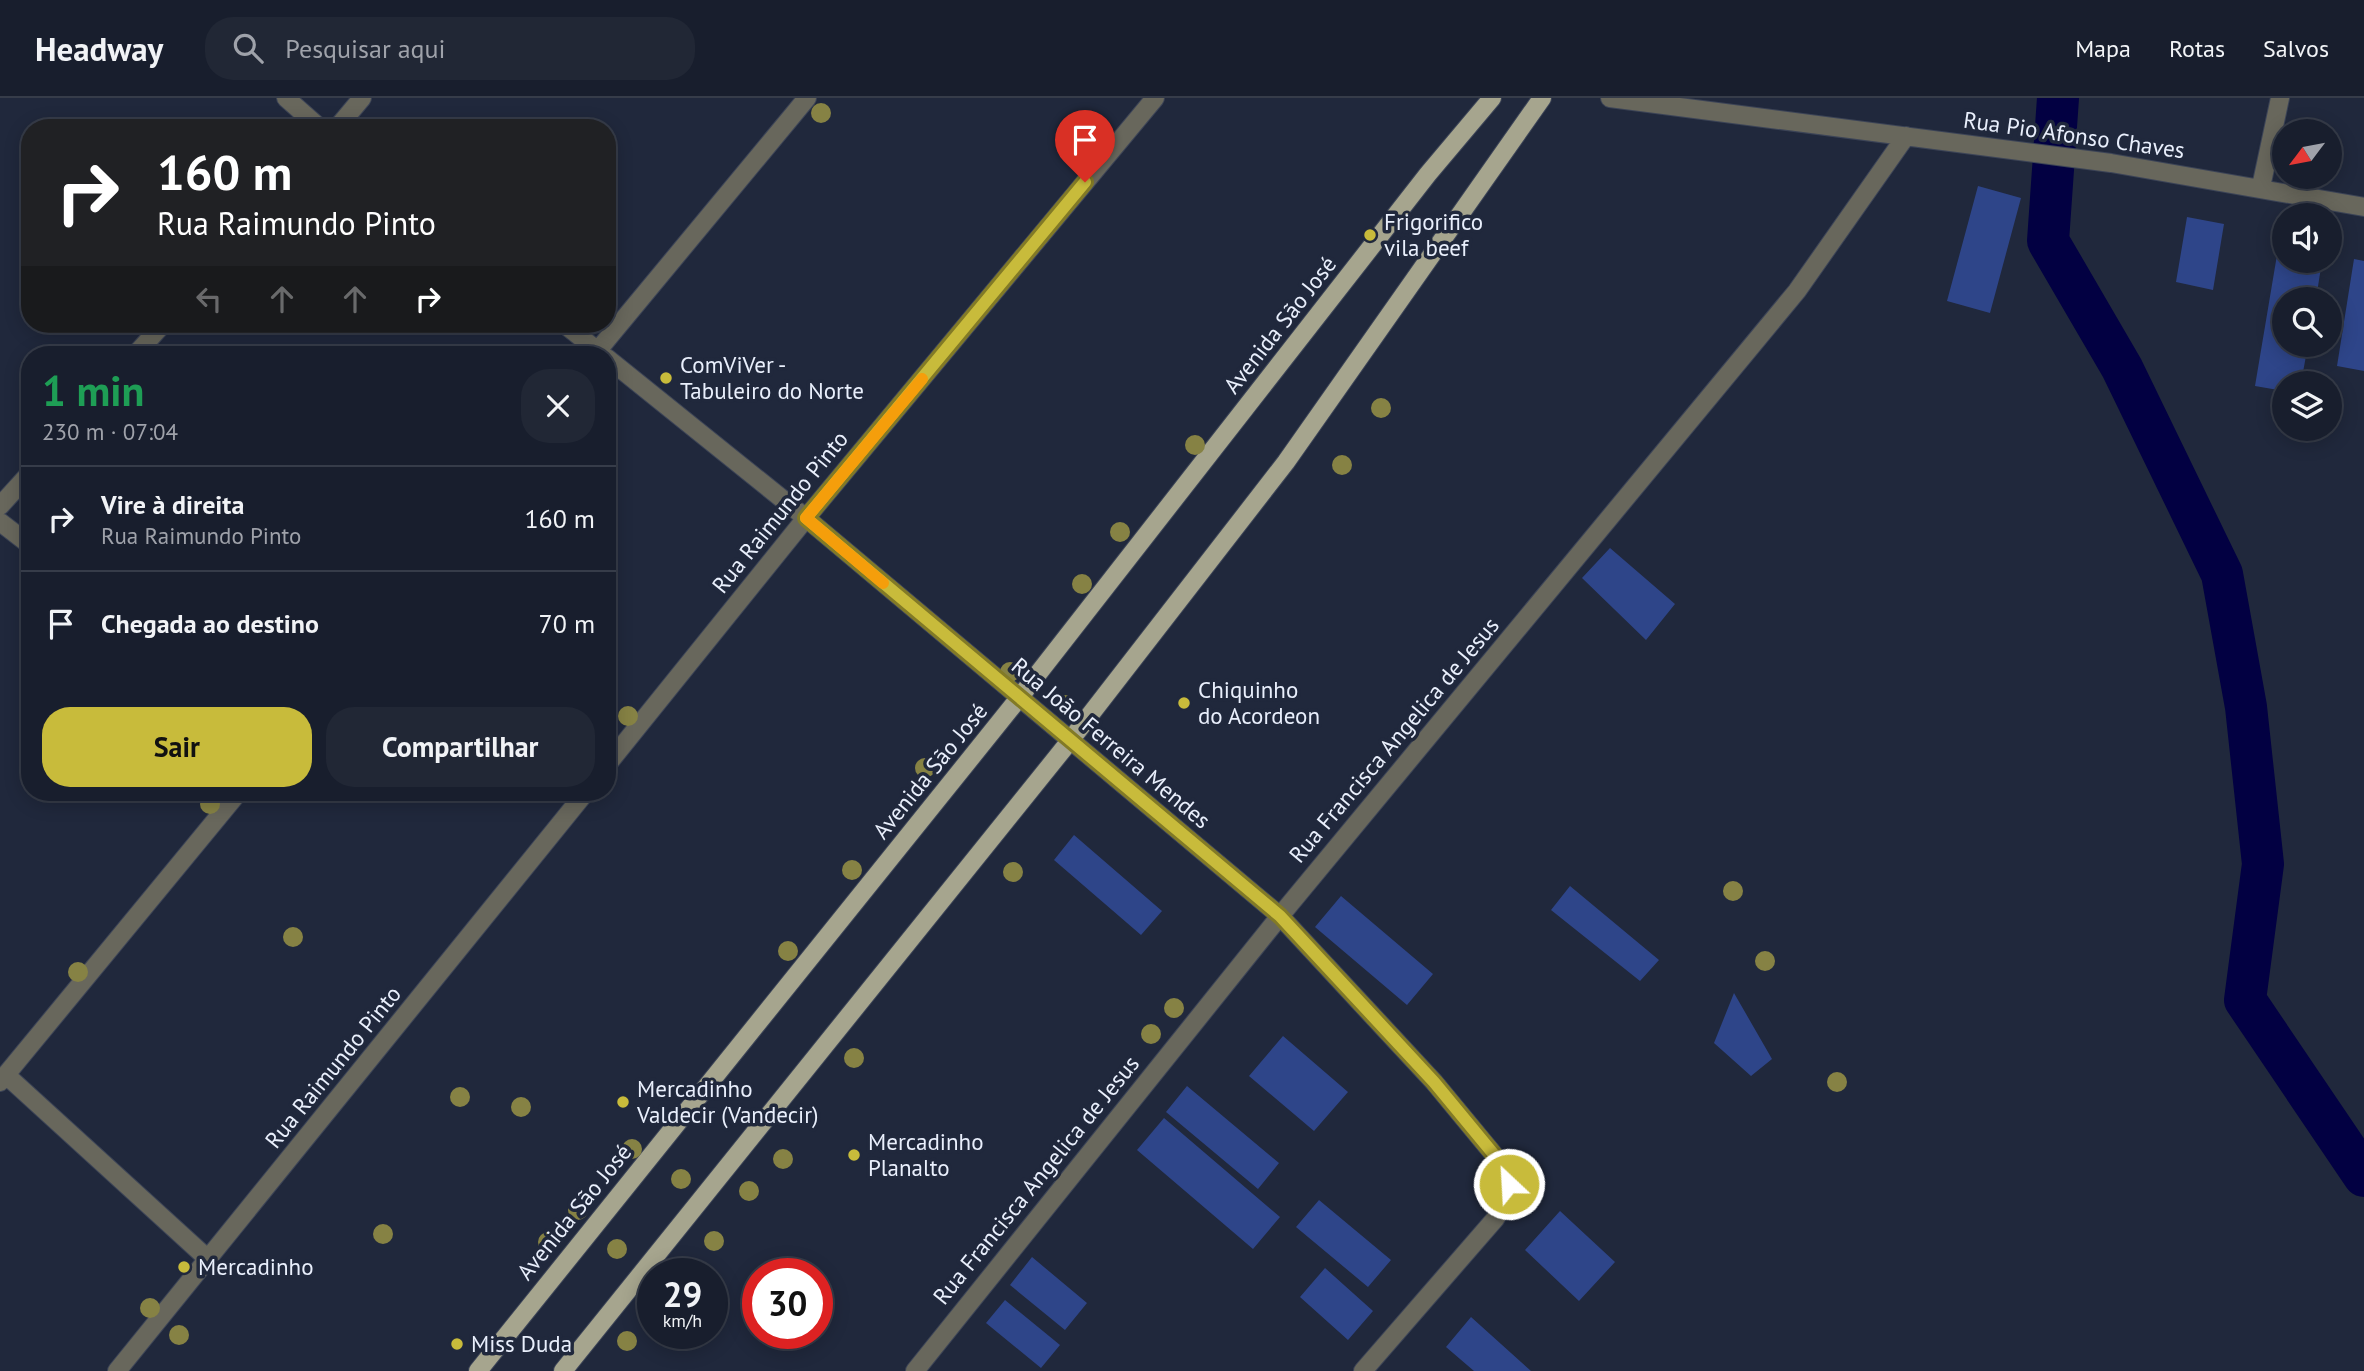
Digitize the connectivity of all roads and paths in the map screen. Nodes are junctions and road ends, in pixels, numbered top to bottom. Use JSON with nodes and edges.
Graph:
{"nodes":[{"id":1,"x":286,"y":98,"type":"edge"},
{"id":2,"x":362,"y":98,"type":"edge"},
{"id":3,"x":807,"y":98,"type":"edge"},
{"id":4,"x":1155,"y":98,"type":"edge"},
{"id":5,"x":1492,"y":98,"type":"edge"},
{"id":6,"x":1542,"y":98,"type":"edge"},
{"id":7,"x":1610,"y":98,"type":"edge"},
{"id":8,"x":2280,"y":98,"type":"edge"},
{"id":9,"x":310,"y":119,"type":"edge"},
{"id":10,"x":344,"y":119,"type":"edge"},
{"id":11,"x":1906,"y":136,"type":"junction"},
{"id":12,"x":2261,"y":187,"type":"junction"},
{"id":13,"x":2364,"y":206,"type":"edge"},
{"id":14,"x":155,"y":333,"type":"edge"},
{"id":15,"x":575,"y":333,"type":"edge"},
{"id":16,"x":143,"y":346,"type":"edge"},
{"id":17,"x":590,"y":346,"type":"edge"},
{"id":18,"x":608,"y":346,"type":"edge"},
{"id":19,"x":616,"y":367,"type":"edge"},
{"id":20,"x":21,"y":483,"type":"edge"},
{"id":21,"x":0,"y":506,"type":"edge"},
{"id":22,"x":806,"y":518,"type":"junction"},
{"id":23,"x":0,"y":522,"type":"edge"},
{"id":24,"x":21,"y":538,"type":"edge"},
{"id":25,"x":1019,"y":698,"type":"junction"},
{"id":26,"x":1069,"y":742,"type":"junction"},
{"id":27,"x":616,"y":754,"type":"edge"},
{"id":28,"x":231,"y":801,"type":"edge"},
{"id":29,"x":579,"y":801,"type":"edge"},
{"id":30,"x":1280,"y":916,"type":"junction"},
{"id":31,"x":3,"y":1079,"type":"edge"},
{"id":32,"x":209,"y":1260,"type":"junction"},
{"id":33,"x":117,"y":1371,"type":"edge"},
{"id":34,"x":478,"y":1371,"type":"edge"},
{"id":35,"x":563,"y":1371,"type":"edge"},
{"id":36,"x":915,"y":1371,"type":"edge"},
{"id":37,"x":1363,"y":1371,"type":"edge"}],
"edges":[{"from":1,"to":9,"type":"street"},
{"from":2,"to":10,"type":"street"},
{"from":3,"to":18,"type":"street"},
{"from":4,"to":22,"type":"street","name":"Rua Raimundo Pinto"},
{"from":5,"to":25,"type":"main road","name":"Avenida São José"},
{"from":6,"to":26,"type":"main road"},
{"from":7,"to":11,"type":"street","name":"Rua Pio Afonso Chaves"},
{"from":8,"to":12,"type":"street"},
{"from":11,"to":12,"type":"street","name":"Rua Pio Afonso Chaves"},
{"from":11,"to":30,"type":"street","name":"Rua Francisca Angelica de Jesus"},
{"from":12,"to":13,"type":"street","name":"Rua Pio Afonso Chaves"},
{"from":14,"to":16,"type":"street"},
{"from":15,"to":17,"type":"street","name":"Rua João Ferreira Mendes"},
{"from":19,"to":22,"type":"street","name":"Rua João Ferreira Mendes"},
{"from":20,"to":21,"type":"street"},
{"from":22,"to":25,"type":"street","name":"Rua João Ferreira Mendes"},
{"from":22,"to":27,"type":"street","name":"Rua Raimundo Pinto"},
{"from":23,"to":24,"type":"street"},
{"from":25,"to":26,"type":"street","name":"Rua João Ferreira Mendes"},
{"from":25,"to":34,"type":"main road","name":"Avenida São José"},
{"from":26,"to":30,"type":"street","name":"Rua João Ferreira Mendes"},
{"from":26,"to":35,"type":"main road"},
{"from":28,"to":31,"type":"street"},
{"from":29,"to":32,"type":"street","name":"Rua Raimundo Pinto"},
{"from":30,"to":36,"type":"street","name":"Rua Francisca Angelica de Jesus"},
{"from":30,"to":37,"type":"street","name":"Rua João Ferreira Mendes"},
{"from":31,"to":32,"type":"street"},
{"from":32,"to":33,"type":"street","name":"Rua Raimundo Pinto"}]}
